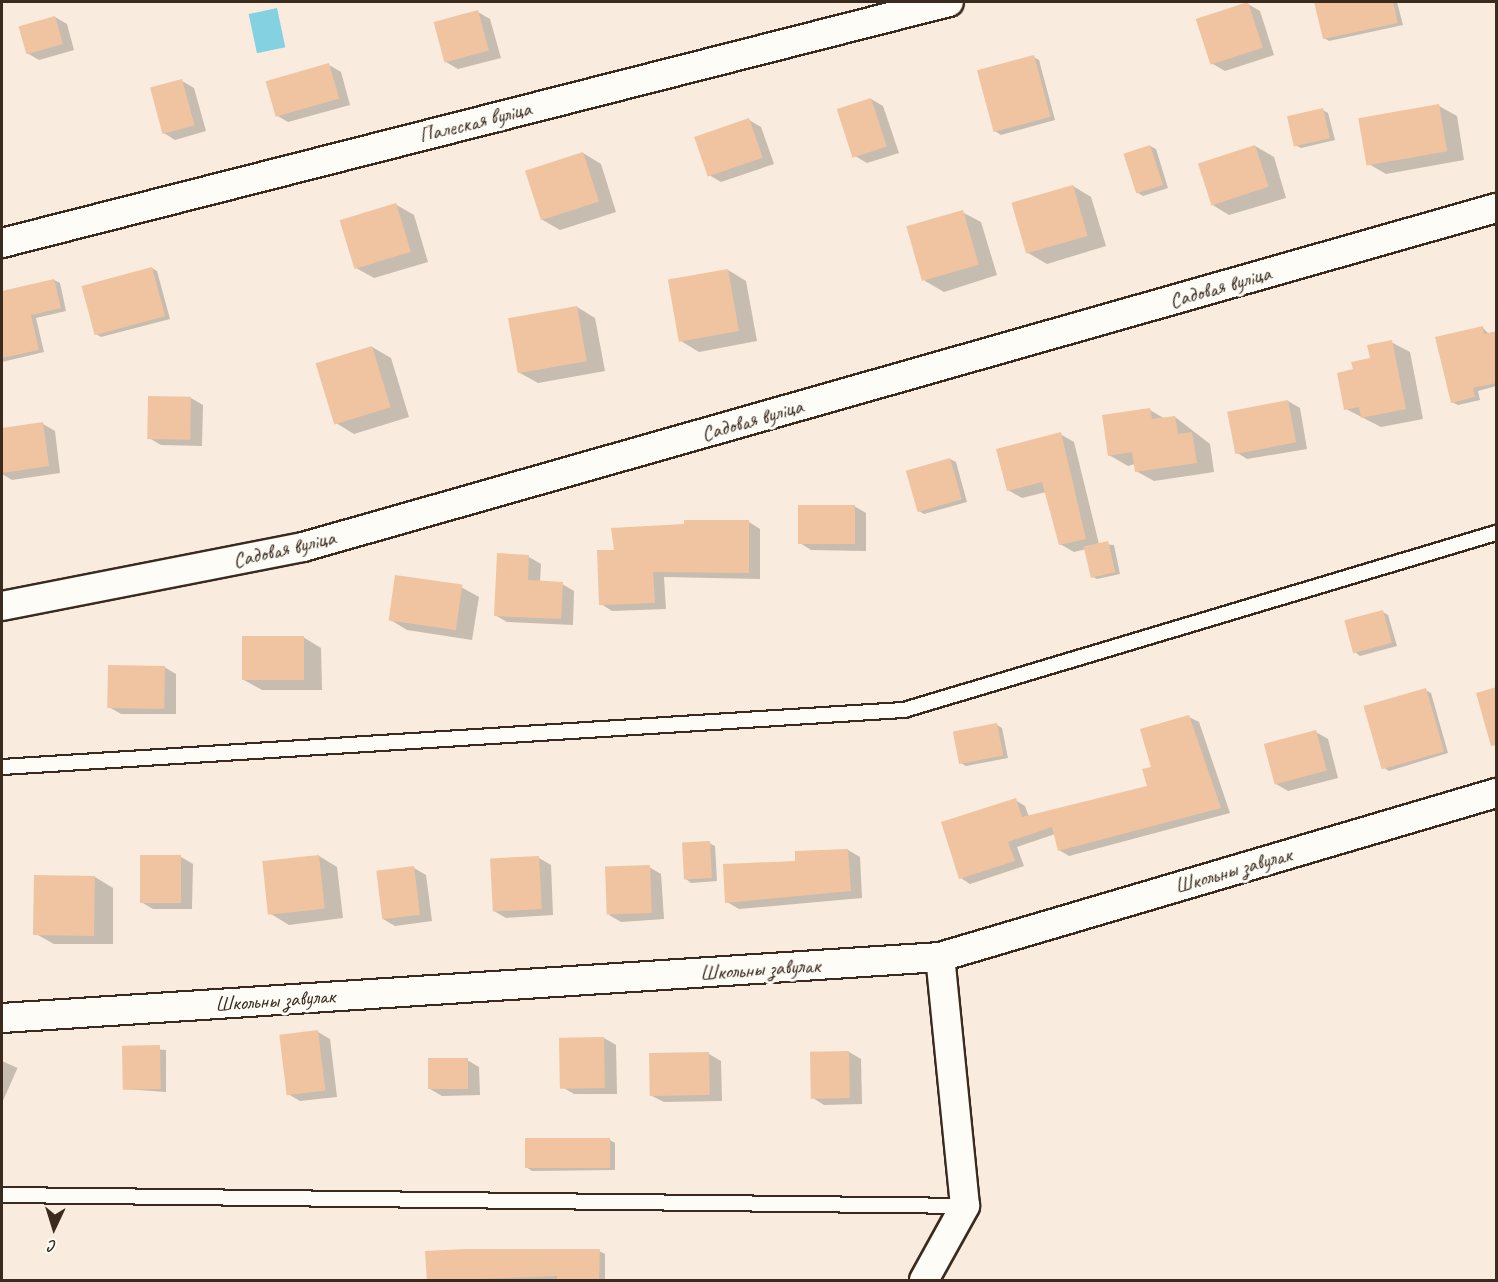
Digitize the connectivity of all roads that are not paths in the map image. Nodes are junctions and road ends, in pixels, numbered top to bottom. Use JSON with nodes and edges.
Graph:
{"nodes":[{"id":1,"x":949,"y":2,"type":"edge"},
{"id":2,"x":1497,"y":208,"type":"edge"},
{"id":3,"x":2,"y":243,"type":"edge"},
{"id":4,"x":1497,"y":532,"type":"edge"},
{"id":5,"x":2,"y":606,"type":"edge"},
{"id":6,"x":2,"y":767,"type":"edge"},
{"id":7,"x":1497,"y":793,"type":"edge"},
{"id":8,"x":940,"y":957,"type":"junction"},
{"id":9,"x":2,"y":1018,"type":"edge"},
{"id":10,"x":2,"y":1195,"type":"edge"},
{"id":11,"x":965,"y":1206,"type":"junction"},
{"id":12,"x":924,"y":1281,"type":"edge"}],
"edges":[{"from":1,"to":3,"type":"street","name":"Палеская вуліца"},
{"from":2,"to":5,"type":"street","name":"Садовая вуліца"},
{"from":4,"to":6,"type":"lane"},
{"from":7,"to":8,"type":"street","name":"Школьны завулак"},
{"from":8,"to":9,"type":"street","name":"Школьны завулак"},
{"from":8,"to":11,"type":"street"},
{"from":10,"to":11,"type":"lane"},
{"from":11,"to":12,"type":"street"}]}
